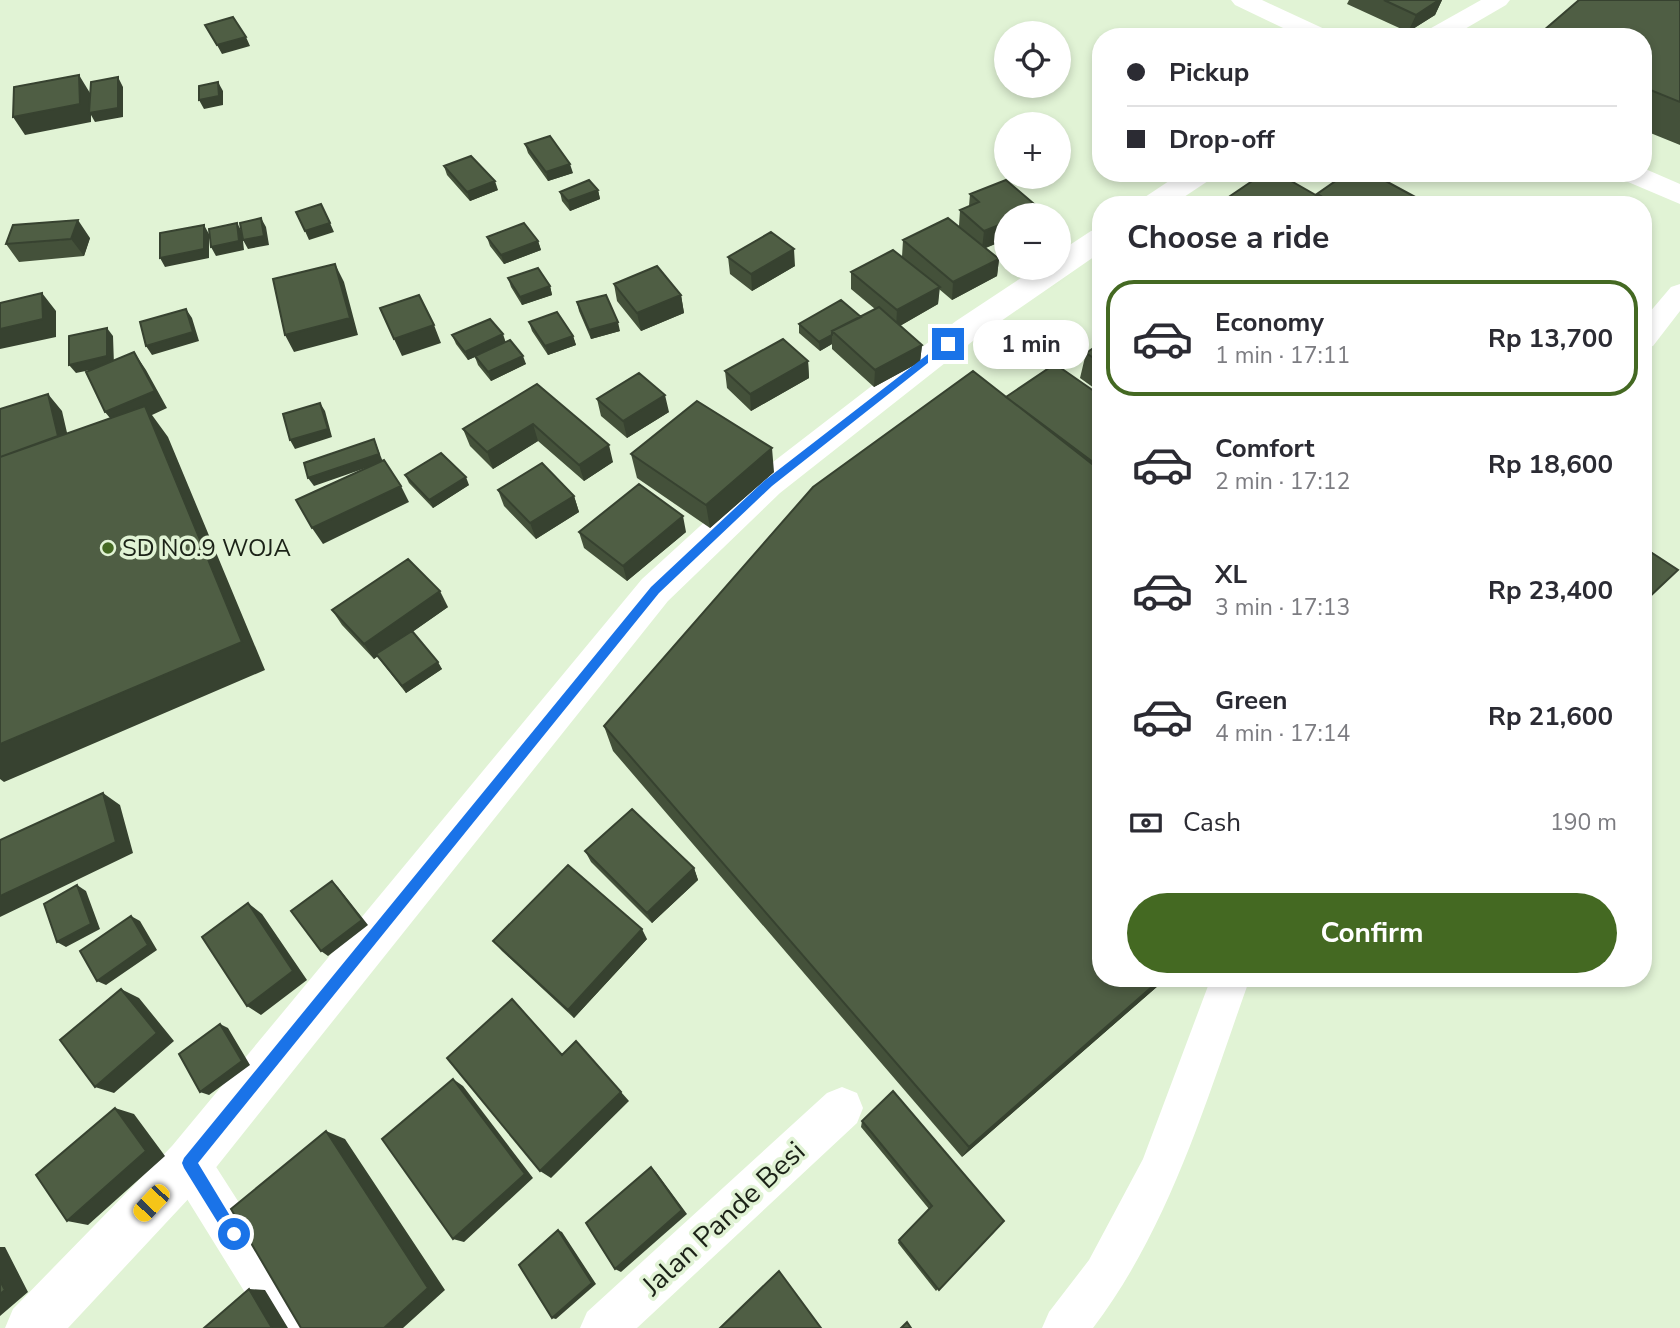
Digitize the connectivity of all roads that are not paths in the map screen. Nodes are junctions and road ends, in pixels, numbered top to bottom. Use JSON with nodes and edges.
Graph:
{"nodes":[{"id":1,"x":1243,"y":0,"type":"edge"},
{"id":2,"x":1498,"y":0,"type":"edge"},
{"id":3,"x":1303,"y":28,"type":"edge"},
{"id":4,"x":1449,"y":28,"type":"edge"},
{"id":5,"x":1187,"y":182,"type":"edge"},
{"id":6,"x":1651,"y":182,"type":"edge"},
{"id":7,"x":1680,"y":195,"type":"edge"},
{"id":8,"x":1166,"y":196,"type":"edge"},
{"id":9,"x":1092,"y":244,"type":"edge"},
{"id":10,"x":1071,"y":258,"type":"edge"},
{"id":11,"x":1039,"y":280,"type":"edge"},
{"id":12,"x":1680,"y":293,"type":"edge"},
{"id":13,"x":1652,"y":328,"type":"edge"},
{"id":14,"x":1228,"y":987,"type":"edge"},
{"id":15,"x":842,"y":1108,"type":"dead end"},
{"id":16,"x":189,"y":1163,"type":"junction"},
{"id":17,"x":32,"y":1328,"type":"edge"},
{"id":18,"x":293,"y":1328,"type":"edge"},
{"id":19,"x":603,"y":1328,"type":"edge"},
{"id":20,"x":1065,"y":1328,"type":"edge"}],
"edges":[{"from":1,"to":3,"type":"main road"},
{"from":2,"to":4,"type":"main road"},
{"from":5,"to":8,"type":"main road"},
{"from":6,"to":7,"type":"main road"},
{"from":9,"to":10,"type":"main road"},
{"from":11,"to":16,"type":"main road"},
{"from":12,"to":13,"type":"street"},
{"from":14,"to":20,"type":"street"},
{"from":15,"to":19,"type":"street","name":"Jalan Pande Besi"},
{"from":16,"to":17,"type":"main road"},
{"from":16,"to":18,"type":"street"}]}
